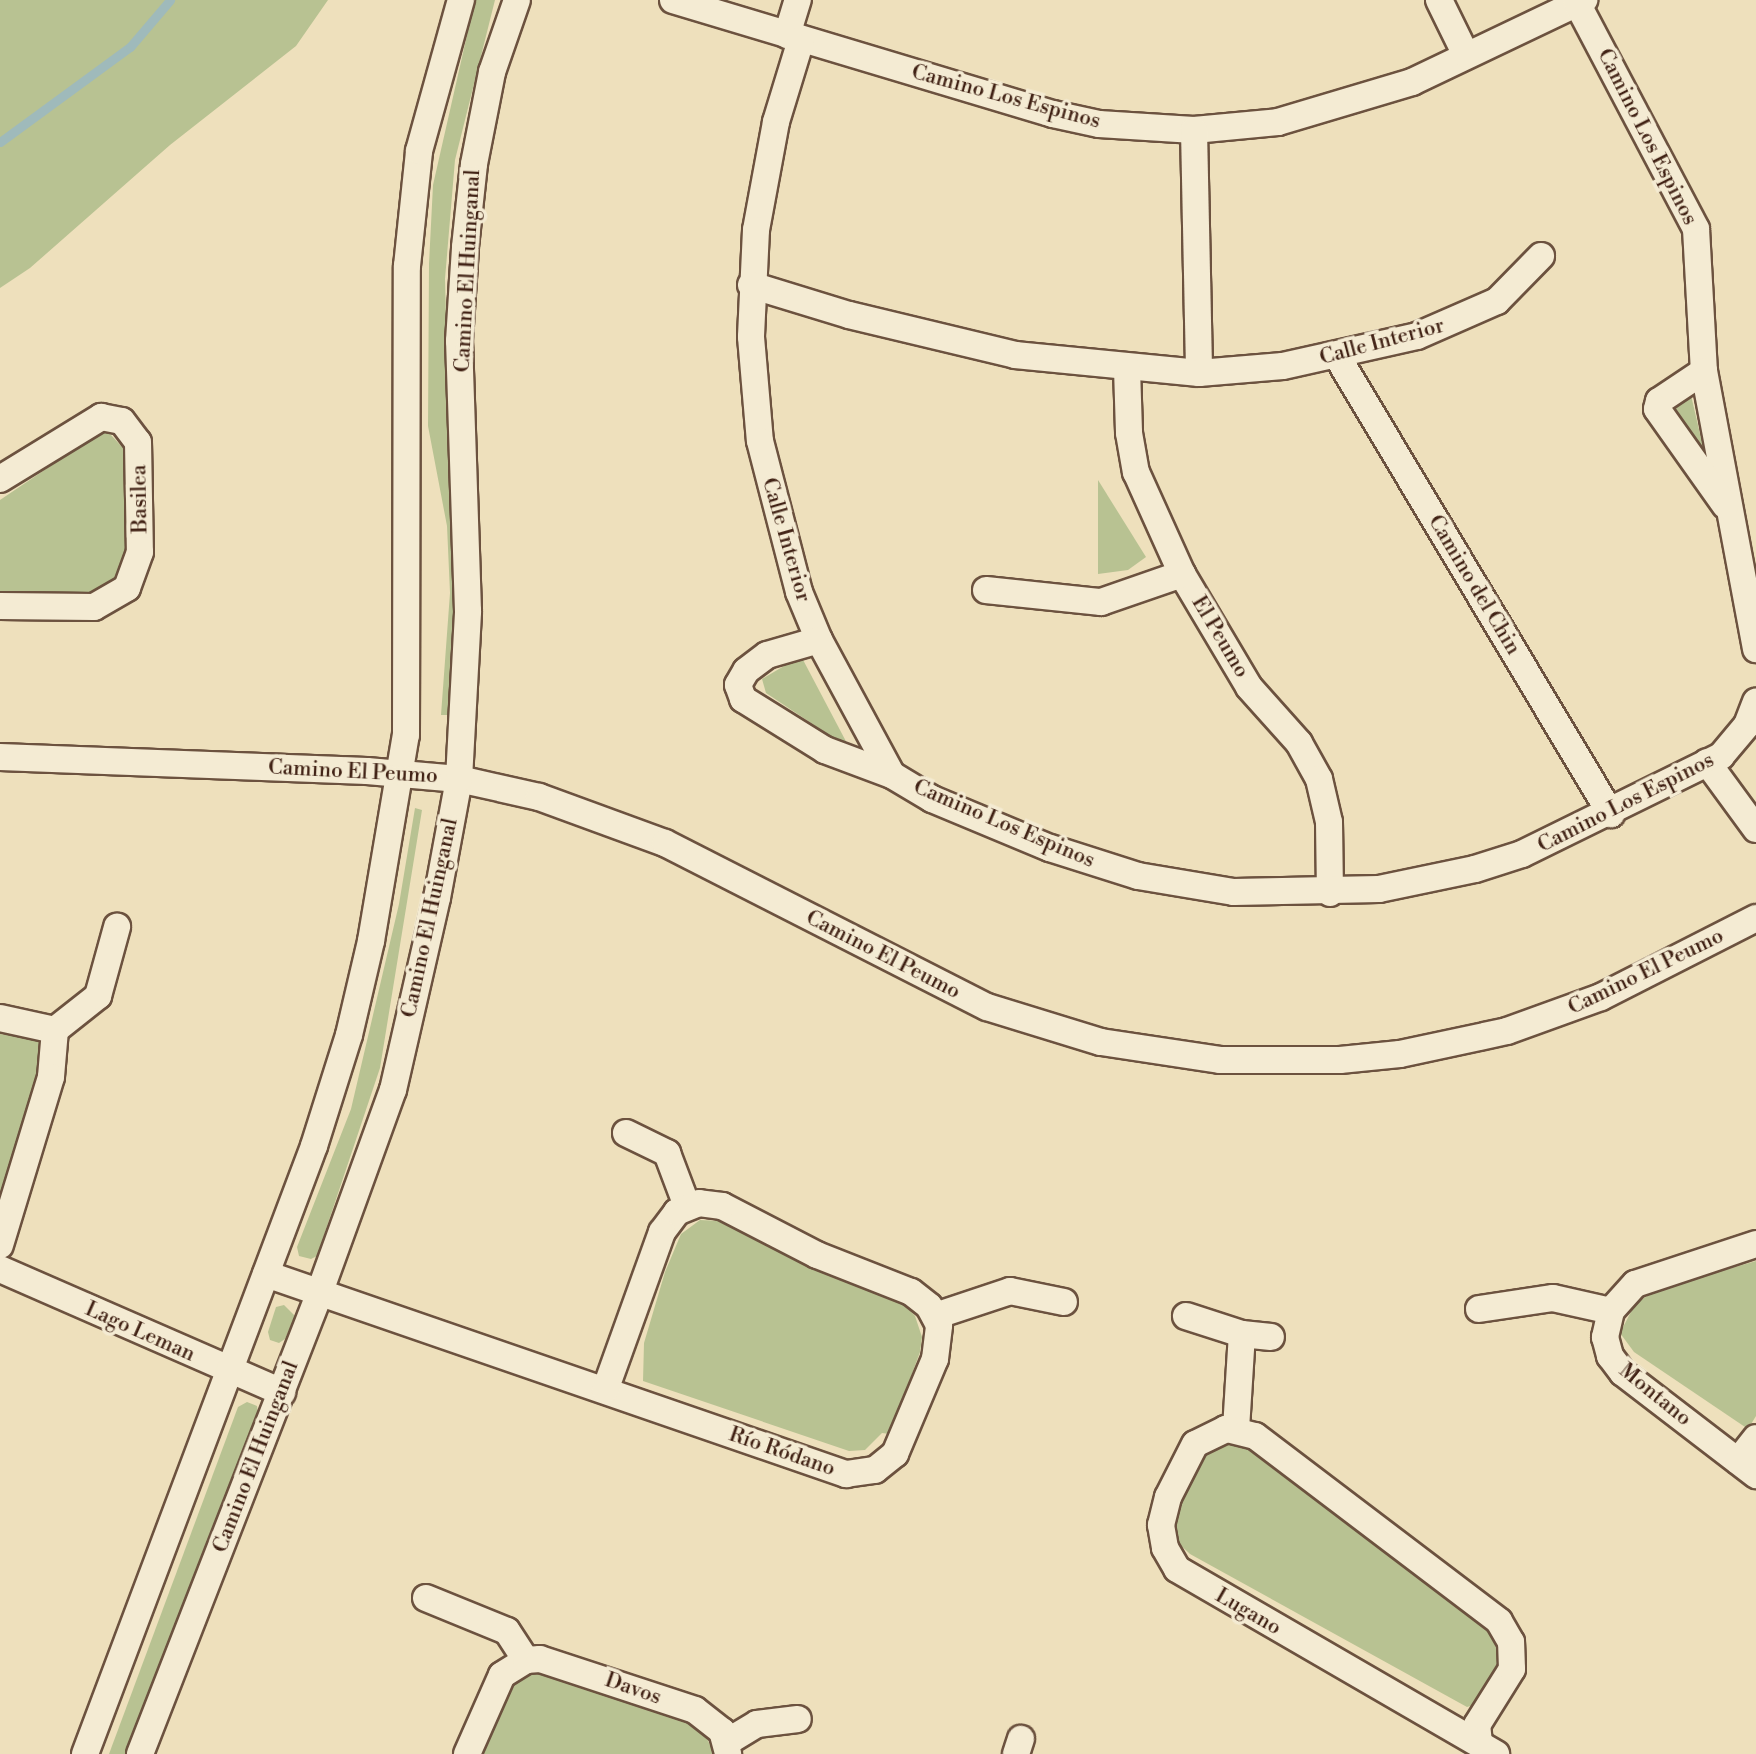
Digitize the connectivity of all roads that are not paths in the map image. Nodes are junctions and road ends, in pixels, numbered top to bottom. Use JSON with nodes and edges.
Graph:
{"nodes":[{"id":1,"x":461,"y":0,"type":"edge"},
{"id":2,"x":517,"y":0,"type":"edge"},
{"id":3,"x":673,"y":0,"type":"edge"},
{"id":4,"x":798,"y":0,"type":"edge"},
{"id":5,"x":1439,"y":0,"type":"edge"},
{"id":6,"x":1580,"y":2,"type":"edge"},
{"id":7,"x":794,"y":38,"type":"junction"},
{"id":8,"x":1466,"y":55,"type":"junction"},
{"id":9,"x":1194,"y":131,"type":"junction"},
{"id":10,"x":1541,"y":256,"type":"dead end"},
{"id":11,"x":751,"y":285,"type":"junction"},
{"id":12,"x":1338,"y":356,"type":"junction"},
{"id":13,"x":1127,"y":368,"type":"junction"},
{"id":14,"x":1704,"y":371,"type":"junction"},
{"id":15,"x":1199,"y":373,"type":"junction"},
{"id":16,"x":0,"y":479,"type":"edge"},
{"id":17,"x":1729,"y":510,"type":"junction"},
{"id":18,"x":1182,"y":574,"type":"junction"},
{"id":19,"x":986,"y":590,"type":"dead end"},
{"id":20,"x":0,"y":606,"type":"edge"},
{"id":21,"x":819,"y":640,"type":"junction"},
{"id":22,"x":1756,"y":649,"type":"edge"},
{"id":23,"x":1756,"y":702,"type":"edge"},
{"id":24,"x":0,"y":757,"type":"edge"},
{"id":25,"x":1707,"y":762,"type":"junction"},
{"id":26,"x":400,"y":774,"type":"junction"},
{"id":27,"x":892,"y":775,"type":"junction"},
{"id":28,"x":459,"y":779,"type":"junction"},
{"id":29,"x":1611,"y":814,"type":"junction"},
{"id":30,"x":1756,"y":830,"type":"edge"},
{"id":31,"x":1330,"y":893,"type":"junction"},
{"id":32,"x":1756,"y":918,"type":"edge"},
{"id":33,"x":117,"y":927,"type":"dead end"},
{"id":34,"x":0,"y":1018,"type":"edge"},
{"id":35,"x":55,"y":1030,"type":"junction"},
{"id":36,"x":626,"y":1133,"type":"dead end"},
{"id":37,"x":687,"y":1206,"type":"junction"},
{"id":38,"x":1756,"y":1244,"type":"edge"},
{"id":39,"x":0,"y":1245,"type":"edge"},
{"id":40,"x":0,"y":1269,"type":"edge"},
{"id":41,"x":266,"y":1274,"type":"junction"},
{"id":42,"x":319,"y":1294,"type":"junction"},
{"id":43,"x":1064,"y":1302,"type":"dead end"},
{"id":44,"x":1479,"y":1310,"type":"dead end"},
{"id":45,"x":1611,"y":1311,"type":"junction"},
{"id":46,"x":935,"y":1315,"type":"junction"},
{"id":47,"x":1186,"y":1315,"type":"dead end"},
{"id":48,"x":1242,"y":1334,"type":"junction"},
{"id":49,"x":1271,"y":1337,"type":"dead end"},
{"id":50,"x":230,"y":1371,"type":"junction"},
{"id":51,"x":605,"y":1390,"type":"junction"},
{"id":52,"x":282,"y":1392,"type":"junction"},
{"id":53,"x":1236,"y":1429,"type":"junction"},
{"id":54,"x":1756,"y":1437,"type":"edge"},
{"id":55,"x":1747,"y":1468,"type":"edge"},
{"id":56,"x":426,"y":1598,"type":"dead end"},
{"id":57,"x":526,"y":1660,"type":"junction"},
{"id":58,"x":798,"y":1720,"type":"dead end"},
{"id":59,"x":728,"y":1748,"type":"edge"},
{"id":60,"x":1488,"y":1749,"type":"edge"},
{"id":61,"x":85,"y":1754,"type":"edge"},
{"id":62,"x":140,"y":1754,"type":"edge"},
{"id":63,"x":467,"y":1754,"type":"edge"}],
"edges":[{"from":1,"to":26,"type":"street"},
{"from":2,"to":28,"type":"street","name":"Camino El Huinganal"},
{"from":3,"to":7,"type":"street","name":"Camino Los Espinos"},
{"from":4,"to":7,"type":"street","name":"Calle Interior"},
{"from":5,"to":8,"type":"street"},
{"from":6,"to":8,"type":"street","name":"Camino Los Espinos"},
{"from":6,"to":14,"type":"street","name":"Camino Los Espinos"},
{"from":7,"to":9,"type":"street","name":"Camino Los Espinos"},
{"from":7,"to":11,"type":"street","name":"Calle Interior"},
{"from":8,"to":9,"type":"street","name":"Camino Los Espinos"},
{"from":9,"to":15,"type":"street"},
{"from":10,"to":12,"type":"street","name":"Calle Interior"},
{"from":11,"to":13,"type":"street","name":"Calle Interior"},
{"from":11,"to":21,"type":"street","name":"Calle Interior"},
{"from":12,"to":15,"type":"street","name":"Calle Interior"},
{"from":12,"to":29,"type":"street","name":"Camino del Chin"},
{"from":13,"to":15,"type":"street","name":"Calle Interior"},
{"from":13,"to":18,"type":"street","name":"El Peumo"},
{"from":14,"to":17,"type":"street","name":"Camino Los Espinos"},
{"from":14,"to":17,"type":"street"},
{"from":16,"to":20,"type":"street","name":"Basilea"},
{"from":17,"to":22,"type":"street","name":"Camino Los Espinos"},
{"from":18,"to":19,"type":"street"},
{"from":18,"to":31,"type":"street","name":"El Peumo"},
{"from":21,"to":27,"type":"street","name":"Calle Interior"},
{"from":21,"to":27,"type":"street","name":"Camino Los Espinos"},
{"from":23,"to":25,"type":"street","name":"Camino Los Espinos"},
{"from":24,"to":26,"type":"street","name":"Camino El Peumo"},
{"from":25,"to":29,"type":"street","name":"Camino Los Espinos"},
{"from":25,"to":30,"type":"street"},
{"from":26,"to":28,"type":"street","name":"Camino El Peumo"},
{"from":26,"to":41,"type":"street"},
{"from":27,"to":31,"type":"street","name":"Camino Los Espinos"},
{"from":28,"to":32,"type":"street","name":"Camino El Peumo"},
{"from":28,"to":42,"type":"street","name":"Camino El Huinganal"},
{"from":29,"to":31,"type":"street","name":"Camino Los Espinos"},
{"from":33,"to":35,"type":"street"},
{"from":34,"to":35,"type":"street"},
{"from":35,"to":39,"type":"street"},
{"from":36,"to":37,"type":"street"},
{"from":37,"to":46,"type":"street"},
{"from":37,"to":51,"type":"street"},
{"from":38,"to":45,"type":"street"},
{"from":40,"to":50,"type":"street","name":"Lago Leman"},
{"from":41,"to":42,"type":"street","name":"Río Ródano"},
{"from":41,"to":50,"type":"street"},
{"from":42,"to":51,"type":"street","name":"Río Ródano"},
{"from":42,"to":52,"type":"street","name":"Camino El Huinganal"},
{"from":43,"to":46,"type":"street"},
{"from":44,"to":45,"type":"street"},
{"from":45,"to":55,"type":"street","name":"Montano"},
{"from":46,"to":51,"type":"street","name":"Río Ródano"},
{"from":47,"to":48,"type":"street"},
{"from":48,"to":49,"type":"street"},
{"from":48,"to":53,"type":"street"},
{"from":50,"to":52,"type":"street","name":"Lago Leman"},
{"from":50,"to":61,"type":"street"},
{"from":52,"to":62,"type":"street","name":"Camino El Huinganal"},
{"from":53,"to":60,"type":"street","name":"Lugano"},
{"from":53,"to":60,"type":"street","name":"Lugano"},
{"from":54,"to":55,"type":"street","name":"Montano"},
{"from":56,"to":57,"type":"street"},
{"from":57,"to":59,"type":"street","name":"Davos"},
{"from":57,"to":63,"type":"street"},
{"from":58,"to":59,"type":"street","name":"Davos"}]}
